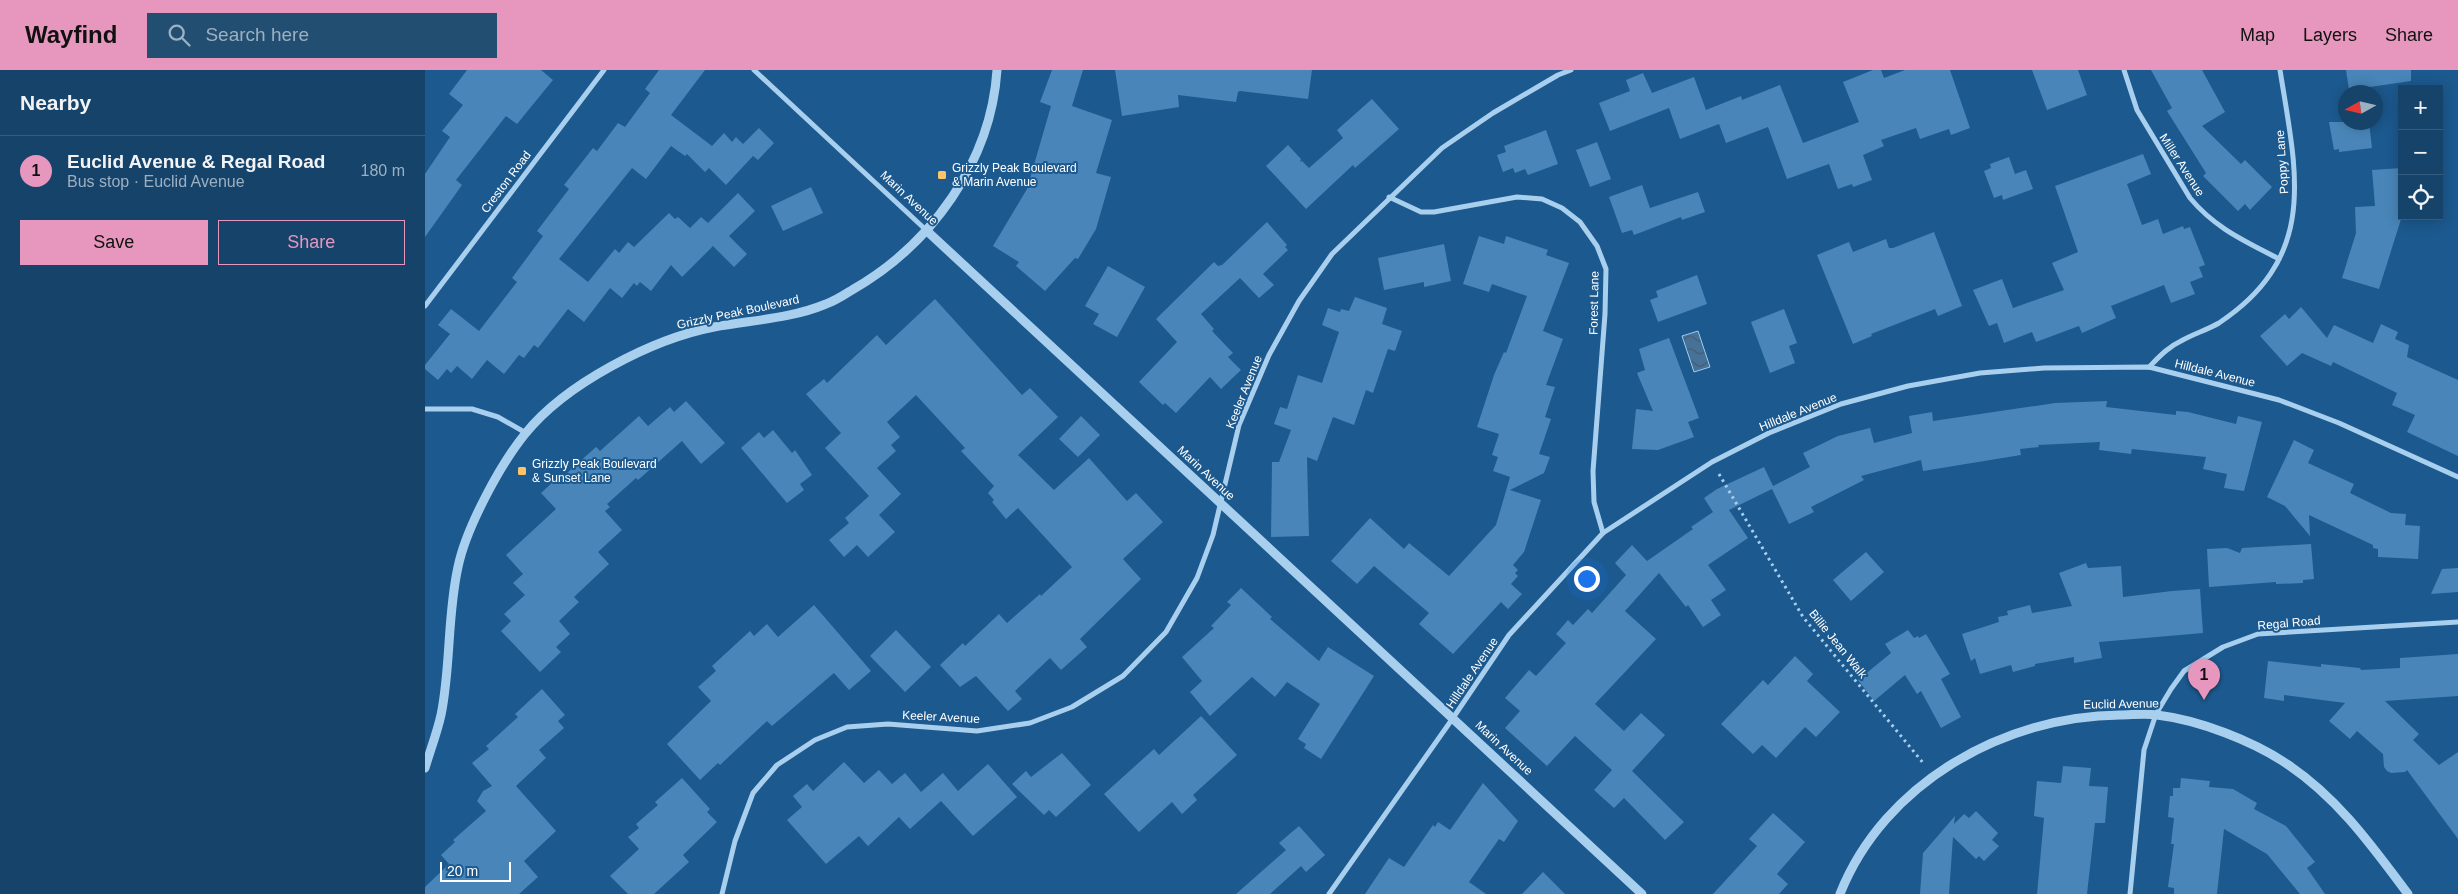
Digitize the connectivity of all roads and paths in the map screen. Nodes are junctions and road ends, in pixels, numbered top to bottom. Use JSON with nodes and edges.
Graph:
{"nodes":[{"id":1,"x":604,"y":70,"type":"edge"},
{"id":2,"x":754,"y":70,"type":"edge"},
{"id":3,"x":997,"y":70,"type":"edge"},
{"id":4,"x":1571,"y":70,"type":"edge"},
{"id":5,"x":2124,"y":70,"type":"edge"},
{"id":6,"x":2280,"y":70,"type":"edge"},
{"id":7,"x":1389,"y":197,"type":"junction"},
{"id":8,"x":927,"y":231,"type":"junction"},
{"id":9,"x":2279,"y":259,"type":"junction"},
{"id":10,"x":425,"y":306,"type":"edge"},
{"id":11,"x":2149,"y":367,"type":"junction"},
{"id":12,"x":425,"y":409,"type":"edge"},
{"id":13,"x":526,"y":434,"type":"junction"},
{"id":14,"x":1712,"y":462,"type":"junction"},
{"id":15,"x":2458,"y":478,"type":"edge"},
{"id":16,"x":1220,"y":503,"type":"junction"},
{"id":17,"x":1603,"y":533,"type":"junction"},
{"id":18,"x":2458,"y":622,"type":"edge"},
{"id":19,"x":2156,"y":714,"type":"junction"},
{"id":20,"x":1453,"y":718,"type":"junction"},
{"id":21,"x":425,"y":768,"type":"edge"},
{"id":22,"x":1934,"y":776,"type":"junction"},
{"id":23,"x":723,"y":894,"type":"edge"},
{"id":24,"x":1329,"y":894,"type":"edge"},
{"id":25,"x":1642,"y":894,"type":"edge"},
{"id":26,"x":1840,"y":894,"type":"edge"},
{"id":27,"x":2130,"y":894,"type":"edge"},
{"id":28,"x":2407,"y":894,"type":"edge"}],
"edges":[{"from":1,"to":10,"type":"street","name":"Creston Road"},
{"from":2,"to":8,"type":"street","name":"Marin Avenue"},
{"from":3,"to":8,"type":"street","name":"Grizzly Peak Boulevard"},
{"from":4,"to":7,"type":"street","name":"Keeler Avenue"},
{"from":5,"to":9,"type":"street","name":"Miller Avenue"},
{"from":6,"to":9,"type":"street","name":"Poppy Lane"},
{"from":7,"to":16,"type":"street","name":"Keeler Avenue"},
{"from":7,"to":17,"type":"street","name":"Forest Lane"},
{"from":8,"to":13,"type":"street","name":"Grizzly Peak Boulevard"},
{"from":8,"to":16,"type":"street","name":"Marin Avenue"},
{"from":9,"to":11,"type":"street","name":"Poppy Lane"},
{"from":11,"to":14,"type":"street","name":"Hilldale Avenue"},
{"from":11,"to":15,"type":"street","name":"Hilldale Avenue"},
{"from":12,"to":13,"type":"street"},
{"from":13,"to":21,"type":"street","name":"Grizzly Peak Boulevard"},
{"from":14,"to":17,"type":"street","name":"Hilldale Avenue"},
{"from":14,"to":22,"type":"path","name":"Billie Jean Walk"},
{"from":16,"to":20,"type":"street","name":"Marin Avenue"},
{"from":16,"to":23,"type":"street","name":"Keeler Avenue"},
{"from":17,"to":20,"type":"street","name":"Hilldale Avenue"},
{"from":18,"to":19,"type":"street","name":"Regal Road"},
{"from":19,"to":22,"type":"street","name":"Euclid Avenue"},
{"from":19,"to":27,"type":"street","name":"Regal Road"},
{"from":19,"to":28,"type":"street","name":"Euclid Avenue"},
{"from":20,"to":24,"type":"street","name":"Hilldale Avenue"},
{"from":20,"to":25,"type":"street","name":"Marin Avenue"},
{"from":22,"to":26,"type":"street","name":"Euclid Avenue"}]}
